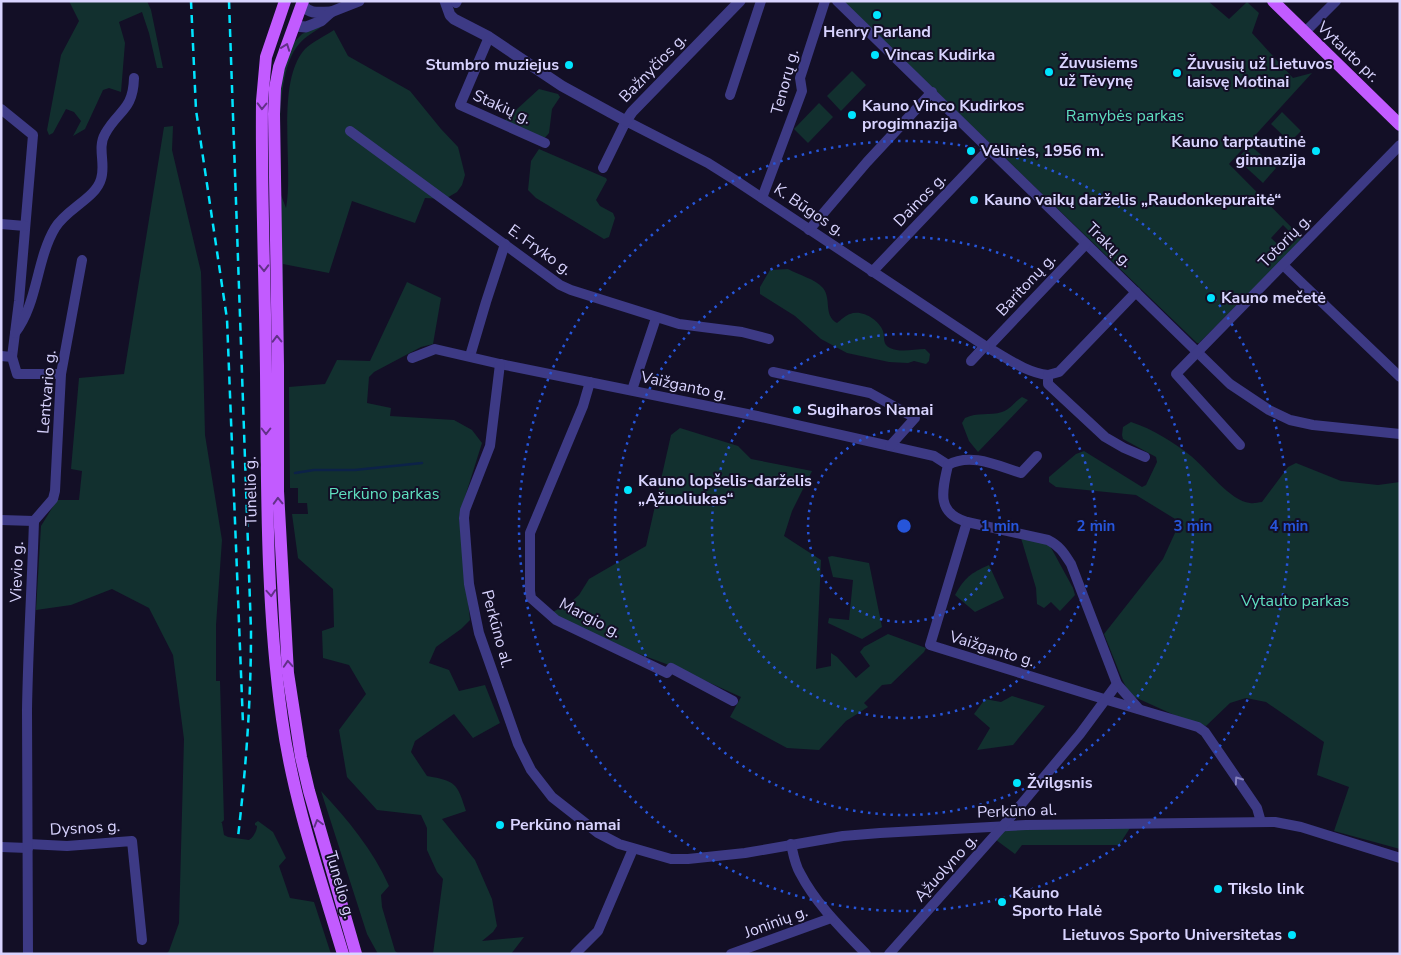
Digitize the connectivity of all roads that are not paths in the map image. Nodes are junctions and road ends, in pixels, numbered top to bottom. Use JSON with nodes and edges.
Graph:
{"nodes":[{"id":1,"x":285,"y":1,"type":"edge"},
{"id":2,"x":359,"y":1,"type":"edge"},
{"id":3,"x":445,"y":1,"type":"edge"},
{"id":4,"x":740,"y":1,"type":"edge"},
{"id":5,"x":761,"y":1,"type":"edge"},
{"id":6,"x":825,"y":1,"type":"edge"},
{"id":7,"x":837,"y":1,"type":"edge"},
{"id":8,"x":1273,"y":1,"type":"edge"},
{"id":9,"x":1336,"y":1,"type":"edge"},
{"id":10,"x":302,"y":3,"type":"edge"},
{"id":11,"x":331,"y":12,"type":"junction"},
{"id":12,"x":277,"y":21,"type":"junction"},
{"id":13,"x":294,"y":26,"type":"junction"},
{"id":14,"x":1304,"y":32,"type":"junction"},
{"id":15,"x":489,"y":37,"type":"junction"},
{"id":16,"x":134,"y":78,"type":"dead end"},
{"id":17,"x":932,"y":92,"type":"junction"},
{"id":18,"x":730,"y":95,"type":"dead end"},
{"id":19,"x":1,"y":109,"type":"edge"},
{"id":20,"x":626,"y":121,"type":"junction"},
{"id":21,"x":1400,"y":125,"type":"edge"},
{"id":22,"x":350,"y":131,"type":"dead end"},
{"id":23,"x":545,"y":142,"type":"dead end"},
{"id":24,"x":1400,"y":145,"type":"edge"},
{"id":25,"x":989,"y":149,"type":"junction"},
{"id":26,"x":603,"y":168,"type":"dead end"},
{"id":27,"x":762,"y":198,"type":"junction"},
{"id":28,"x":1,"y":224,"type":"edge"},
{"id":29,"x":25,"y":226,"type":"junction"},
{"id":30,"x":810,"y":230,"type":"junction"},
{"id":31,"x":505,"y":244,"type":"junction"},
{"id":32,"x":1086,"y":244,"type":"junction"},
{"id":33,"x":82,"y":260,"type":"dead end"},
{"id":34,"x":1283,"y":265,"type":"junction"},
{"id":35,"x":872,"y":272,"type":"junction"},
{"id":36,"x":1136,"y":292,"type":"junction"},
{"id":37,"x":656,"y":318,"type":"junction"},
{"id":38,"x":15,"y":333,"type":"junction"},
{"id":39,"x":769,"y":339,"type":"dead end"},
{"id":40,"x":987,"y":346,"type":"junction"},
{"id":41,"x":1197,"y":353,"type":"junction"},
{"id":42,"x":7,"y":356,"type":"edge"},
{"id":43,"x":470,"y":356,"type":"junction"},
{"id":44,"x":412,"y":358,"type":"dead end"},
{"id":45,"x":970,"y":362,"type":"dead end"},
{"id":46,"x":500,"y":364,"type":"junction"},
{"id":47,"x":773,"y":372,"type":"dead end"},
{"id":48,"x":61,"y":374,"type":"junction"},
{"id":49,"x":1048,"y":375,"type":"junction"},
{"id":50,"x":1400,"y":377,"type":"edge"},
{"id":51,"x":590,"y":382,"type":"junction"},
{"id":52,"x":632,"y":390,"type":"junction"},
{"id":53,"x":1400,"y":434,"type":"edge"},
{"id":54,"x":1240,"y":445,"type":"dead end"},
{"id":55,"x":890,"y":446,"type":"junction"},
{"id":56,"x":1037,"y":456,"type":"dead end"},
{"id":57,"x":1144,"y":457,"type":"dead end"},
{"id":58,"x":948,"y":465,"type":"junction"},
{"id":59,"x":1,"y":520,"type":"edge"},
{"id":60,"x":34,"y":521,"type":"junction"},
{"id":61,"x":967,"y":522,"type":"junction"},
{"id":62,"x":1117,"y":684,"type":"junction"},
{"id":63,"x":1105,"y":700,"type":"junction"},
{"id":64,"x":733,"y":701,"type":"dead end"},
{"id":65,"x":1139,"y":710,"type":"junction"},
{"id":66,"x":1261,"y":822,"type":"junction"},
{"id":67,"x":1003,"y":826,"type":"junction"},
{"id":68,"x":791,"y":844,"type":"junction"},
{"id":69,"x":28,"y":846,"type":"junction"},
{"id":70,"x":1,"y":847,"type":"edge"},
{"id":71,"x":633,"y":850,"type":"junction"},
{"id":72,"x":1400,"y":858,"type":"edge"},
{"id":73,"x":831,"y":918,"type":"junction"},
{"id":74,"x":142,"y":940,"type":"dead end"},
{"id":75,"x":28,"y":954,"type":"edge"},
{"id":76,"x":343,"y":954,"type":"edge"},
{"id":77,"x":356,"y":954,"type":"edge"},
{"id":78,"x":576,"y":954,"type":"edge"},
{"id":79,"x":731,"y":954,"type":"edge"},
{"id":80,"x":866,"y":954,"type":"edge"},
{"id":81,"x":889,"y":954,"type":"edge"}],
"edges":[{"from":1,"to":12,"type":"main road","name":"Tunelio g."},
{"from":2,"to":11,"type":"street"},
{"from":3,"to":15,"type":"street","name":"K. Būgos g."},
{"from":4,"to":20,"type":"street","name":"Bažnyčios g."},
{"from":5,"to":18,"type":"street"},
{"from":6,"to":27,"type":"street","name":"Tenorų g."},
{"from":7,"to":17,"type":"street","name":"Trakų g."},
{"from":8,"to":14,"type":"main road","name":"Vytauto pr."},
{"from":9,"to":14,"type":"street"},
{"from":10,"to":11,"type":"street"},
{"from":10,"to":13,"type":"main road","name":"Tunelio g."},
{"from":11,"to":13,"type":"street"},
{"from":12,"to":13,"type":"main road"},
{"from":12,"to":76,"type":"main road","name":"Tunelio g.","one_way":true},
{"from":77,"to":13,"type":"main road","name":"Tunelio g.","one_way":true},
{"from":14,"to":21,"type":"main road","name":"Vytauto pr."},
{"from":15,"to":20,"type":"street","name":"K. Būgos g."},
{"from":15,"to":23,"type":"street","name":"Stakių g."},
{"from":16,"to":38,"type":"street"},
{"from":17,"to":25,"type":"street","name":"Trakų g."},
{"from":17,"to":30,"type":"street"},
{"from":19,"to":29,"type":"street"},
{"from":20,"to":26,"type":"street","name":"Bažnyčios g."},
{"from":20,"to":27,"type":"street","name":"K. Būgos g."},
{"from":22,"to":31,"type":"street","name":"E. Fryko g."},
{"from":24,"to":34,"type":"street","name":"Totorių g."},
{"from":25,"to":32,"type":"street","name":"Trakų g."},
{"from":25,"to":35,"type":"street","name":"Dainos g."},
{"from":27,"to":30,"type":"street","name":"K. Būgos g."},
{"from":28,"to":29,"type":"street"},
{"from":29,"to":38,"type":"street"},
{"from":30,"to":35,"type":"street","name":"K. Būgos g."},
{"from":31,"to":37,"type":"street","name":"E. Fryko g."},
{"from":31,"to":43,"type":"street"},
{"from":32,"to":36,"type":"street","name":"Trakų g."},
{"from":32,"to":40,"type":"street","name":"Baritonų g."},
{"from":33,"to":48,"type":"street","name":"Lentvario g."},
{"from":34,"to":41,"type":"street","name":"Totorių g."},
{"from":34,"to":50,"type":"street"},
{"from":35,"to":40,"type":"street","name":"K. Būgos g."},
{"from":36,"to":41,"type":"street","name":"Trakų g."},
{"from":36,"to":49,"type":"street"},
{"from":37,"to":39,"type":"street","name":"E. Fryko g."},
{"from":37,"to":52,"type":"street"},
{"from":38,"to":42,"type":"street"},
{"from":40,"to":45,"type":"street","name":"Baritonų g."},
{"from":40,"to":49,"type":"street","name":"K. Būgos g."},
{"from":41,"to":53,"type":"street","name":"Trakų g."},
{"from":41,"to":54,"type":"street","name":"Totorių g."},
{"from":42,"to":48,"type":"street"},
{"from":43,"to":44,"type":"street","name":"Vaižganto g."},
{"from":43,"to":46,"type":"street","name":"Vaižganto g."},
{"from":46,"to":51,"type":"street","name":"Vaižganto g."},
{"from":46,"to":71,"type":"street","name":"Perkūno al."},
{"from":47,"to":55,"type":"street"},
{"from":48,"to":60,"type":"street","name":"Lentvario g."},
{"from":49,"to":57,"type":"street"},
{"from":51,"to":52,"type":"street","name":"Vaižganto g."},
{"from":51,"to":64,"type":"street","name":"Margio g."},
{"from":52,"to":55,"type":"street","name":"Vaižganto g."},
{"from":55,"to":58,"type":"street","name":"Vaižganto g."},
{"from":56,"to":58,"type":"street"},
{"from":58,"to":61,"type":"street"},
{"from":59,"to":60,"type":"street"},
{"from":60,"to":69,"type":"street","name":"Vievio g."},
{"from":61,"to":62,"type":"street"},
{"from":61,"to":63,"type":"street","name":"Vaižganto g."},
{"from":62,"to":63,"type":"street","name":"Ąžuolyno g."},
{"from":62,"to":65,"type":"street"},
{"from":63,"to":65,"type":"street","name":"Vaižganto g."},
{"from":63,"to":67,"type":"street","name":"Ąžuolyno g."},
{"from":66,"to":65,"type":"street","name":"Vaižganto g.","one_way":true},
{"from":66,"to":67,"type":"street","name":"Perkūno al."},
{"from":66,"to":72,"type":"street","name":"Perkūno al."},
{"from":67,"to":68,"type":"street","name":"Perkūno al."},
{"from":67,"to":81,"type":"street","name":"Ąžuolyno g."},
{"from":68,"to":71,"type":"street","name":"Perkūno al."},
{"from":68,"to":73,"type":"street"},
{"from":69,"to":70,"type":"street","name":"Dysnos g."},
{"from":69,"to":74,"type":"street","name":"Dysnos g."},
{"from":69,"to":75,"type":"street","name":"Vievio g."},
{"from":71,"to":78,"type":"street"},
{"from":73,"to":79,"type":"street","name":"Joninių g."},
{"from":73,"to":80,"type":"street"}]}
